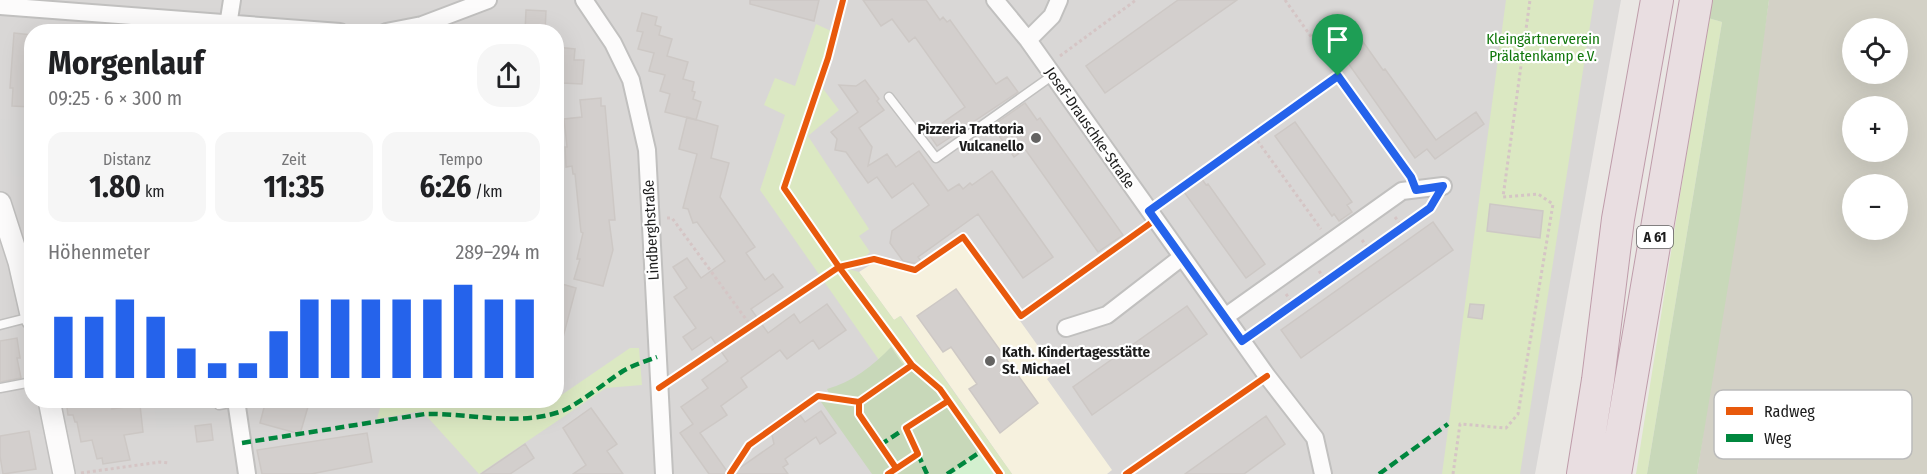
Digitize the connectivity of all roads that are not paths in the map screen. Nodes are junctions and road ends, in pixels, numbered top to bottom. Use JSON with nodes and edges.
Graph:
{"nodes":[{"id":1,"x":232,"y":0,"type":"edge"},
{"id":2,"x":488,"y":0,"type":"edge"},
{"id":3,"x":584,"y":0,"type":"edge"},
{"id":4,"x":995,"y":0,"type":"edge"},
{"id":5,"x":1059,"y":0,"type":"edge"},
{"id":6,"x":1658,"y":0,"type":"edge"},
{"id":7,"x":1696,"y":0,"type":"edge"},
{"id":8,"x":0,"y":6,"type":"edge"},
{"id":9,"x":187,"y":24,"type":"edge"},
{"id":10,"x":229,"y":24,"type":"edge"},
{"id":11,"x":425,"y":24,"type":"edge"},
{"id":12,"x":1028,"y":40,"type":"junction"},
{"id":13,"x":1049,"y":70,"type":"junction"},
{"id":14,"x":889,"y":97,"type":"dead end"},
{"id":15,"x":1443,"y":186,"type":"road end"},
{"id":16,"x":0,"y":202,"type":"edge"},
{"id":17,"x":6,"y":237,"type":"edge"},
{"id":18,"x":1182,"y":257,"type":"junction"},
{"id":19,"x":24,"y":295,"type":"edge"},
{"id":20,"x":1225,"y":317,"type":"junction"},
{"id":21,"x":24,"y":320,"type":"edge"},
{"id":22,"x":0,"y":325,"type":"edge"},
{"id":23,"x":1066,"y":328,"type":"dead end"},
{"id":24,"x":24,"y":384,"type":"edge"},
{"id":25,"x":0,"y":388,"type":"edge"},
{"id":26,"x":51,"y":408,"type":"edge"},
{"id":27,"x":237,"y":408,"type":"edge"},
{"id":28,"x":64,"y":474,"type":"edge"},
{"id":29,"x":247,"y":474,"type":"edge"},
{"id":30,"x":664,"y":474,"type":"edge"},
{"id":31,"x":1323,"y":474,"type":"edge"},
{"id":32,"x":1583,"y":474,"type":"edge"},
{"id":33,"x":1615,"y":474,"type":"edge"}],
"edges":[{"from":1,"to":10,"type":"street"},
{"from":2,"to":11,"type":"street"},
{"from":3,"to":30,"type":"street","name":"Lindberghstraße"},
{"from":4,"to":12,"type":"street","name":"Josef-Drauschke-Straße"},
{"from":5,"to":12,"type":"street"},
{"from":6,"to":32,"type":"highway","number":"A 61"},
{"from":7,"to":33,"type":"highway","number":"A 61"},
{"from":8,"to":9,"type":"street"},
{"from":12,"to":13,"type":"street","name":"Josef-Drauschke-Straße"},
{"from":13,"to":14,"type":"lane"},
{"from":13,"to":18,"type":"street","name":"Josef-Drauschke-Straße"},
{"from":15,"to":20,"type":"street"},
{"from":16,"to":17,"type":"street"},
{"from":17,"to":19,"type":"street"},
{"from":18,"to":20,"type":"street","name":"Josef-Drauschke-Straße"},
{"from":18,"to":23,"type":"street"},
{"from":20,"to":31,"type":"street","name":"Josef-Drauschke-Straße"},
{"from":21,"to":22,"type":"lane"},
{"from":24,"to":25,"type":"lane"},
{"from":26,"to":28,"type":"street"},
{"from":27,"to":29,"type":"street"}]}
